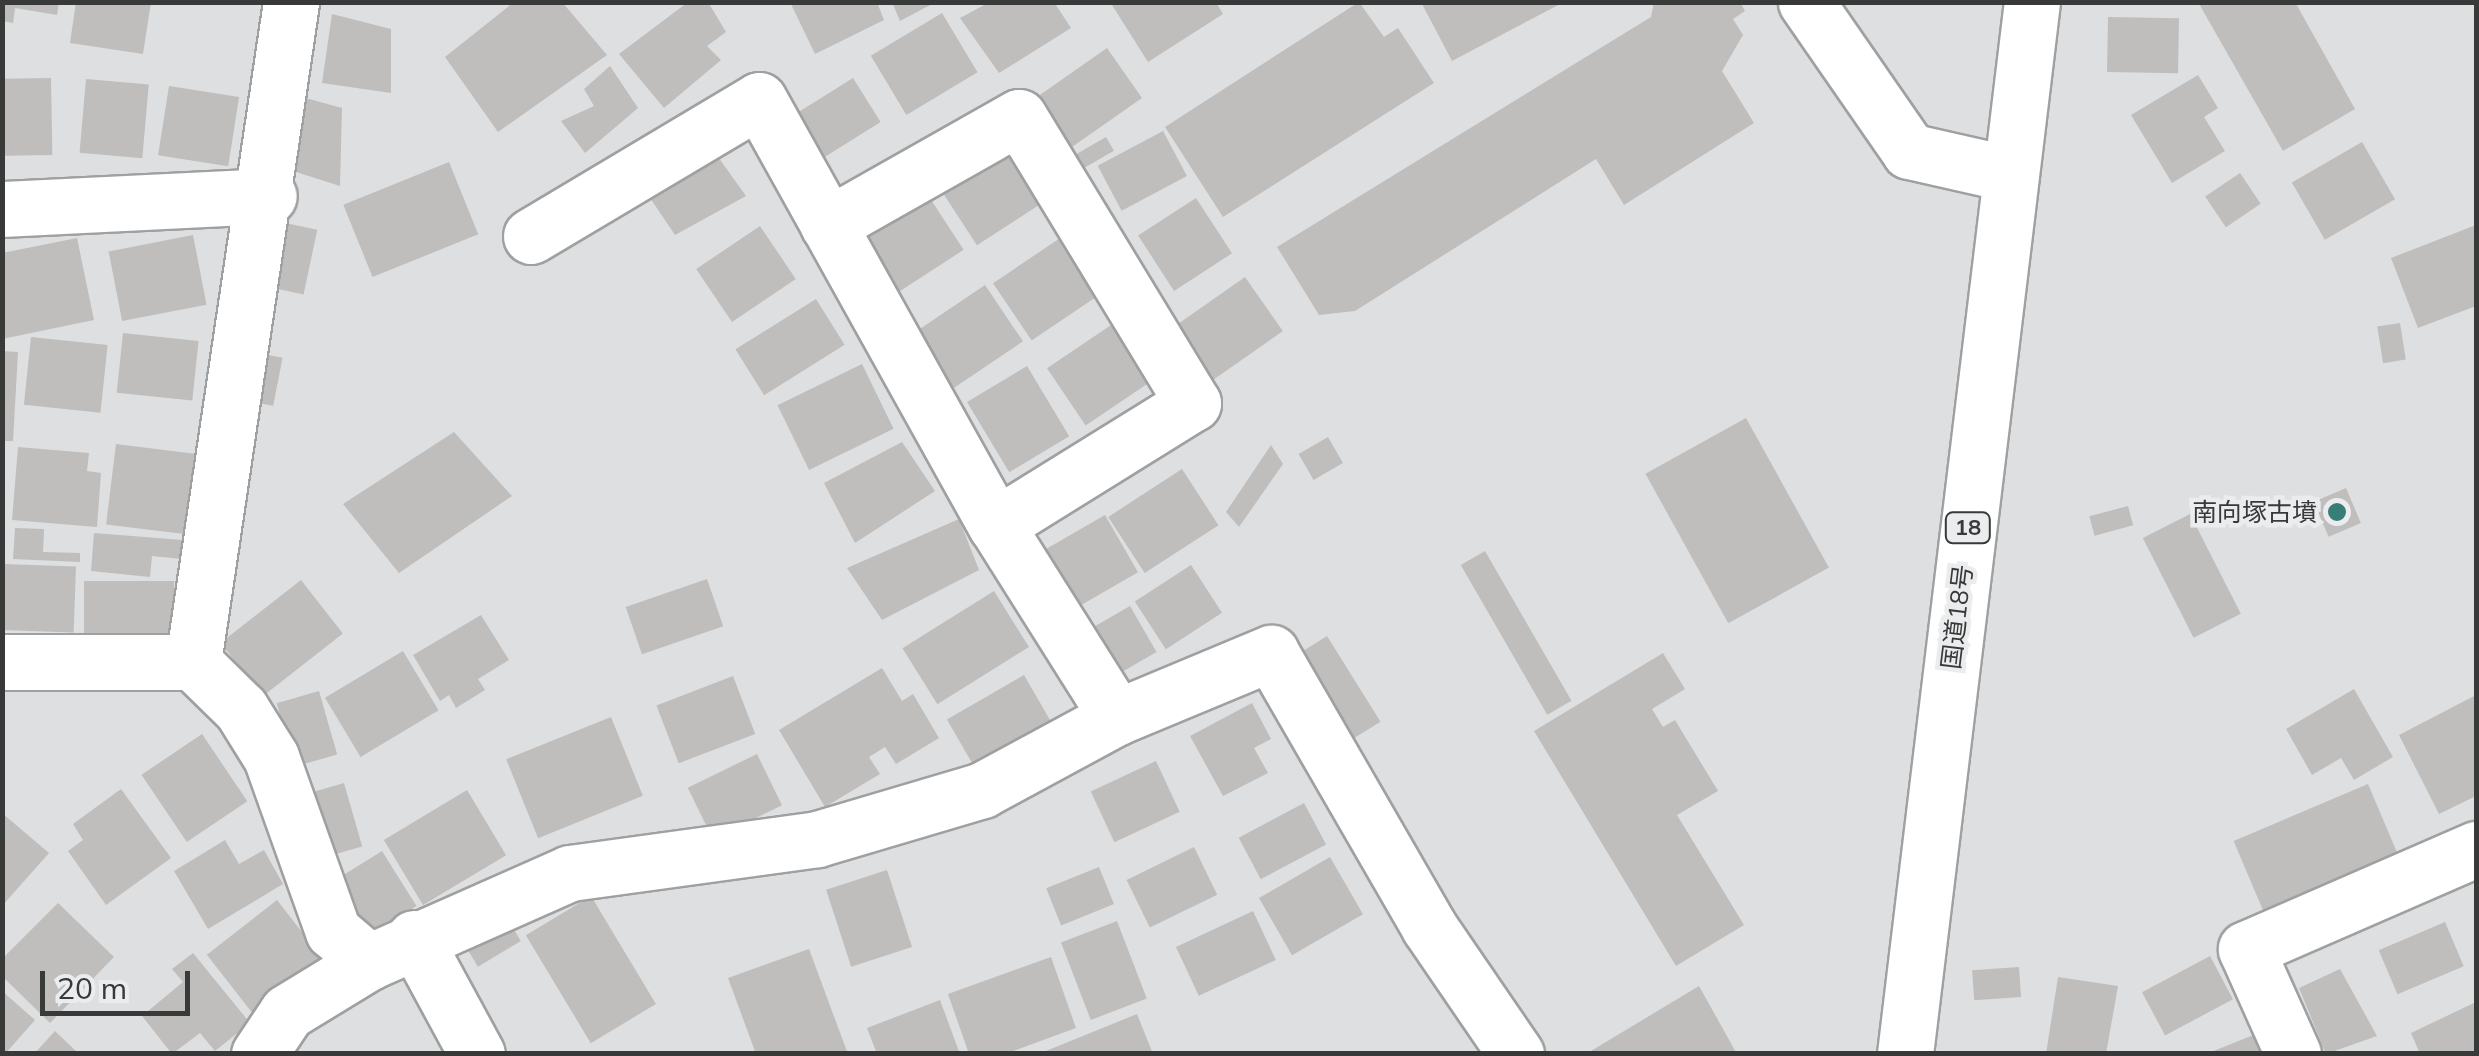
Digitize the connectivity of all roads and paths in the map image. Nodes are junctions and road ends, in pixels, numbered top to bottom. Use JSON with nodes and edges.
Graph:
{"nodes":[{"id":1,"x":291,"y":2,"type":"edge"},
{"id":2,"x":1806,"y":2,"type":"edge"},
{"id":3,"x":2032,"y":2,"type":"edge"},
{"id":4,"x":2010,"y":174,"type":"junction"},
{"id":5,"x":269,"y":196,"type":"junction"},
{"id":6,"x":2,"y":209,"type":"edge"},
{"id":7,"x":828,"y":225,"type":"junction"},
{"id":8,"x":532,"y":236,"type":"dead end"},
{"id":9,"x":996,"y":525,"type":"junction"},
{"id":10,"x":2,"y":662,"type":"edge"},
{"id":11,"x":194,"y":662,"type":"junction"},
{"id":12,"x":1117,"y":717,"type":"junction"},
{"id":13,"x":2476,"y":849,"type":"edge"},
{"id":14,"x":392,"y":950,"type":"junction"},
{"id":15,"x":259,"y":1054,"type":"edge"},
{"id":16,"x":477,"y":1054,"type":"edge"},
{"id":17,"x":1516,"y":1054,"type":"edge"},
{"id":18,"x":1905,"y":1054,"type":"edge"},
{"id":19,"x":2294,"y":1054,"type":"edge"}],
"edges":[{"from":1,"to":5,"type":"main road"},
{"from":2,"to":4,"type":"main road"},
{"from":3,"to":4,"type":"main road","name":"国道18号","number":"18"},
{"from":4,"to":18,"type":"main road","name":"国道18号","number":"18"},
{"from":5,"to":6,"type":"main road"},
{"from":5,"to":11,"type":"main road"},
{"from":7,"to":8,"type":"main road"},
{"from":7,"to":9,"type":"main road"},
{"from":7,"to":9,"type":"main road"},
{"from":9,"to":12,"type":"main road"},
{"from":10,"to":11,"type":"main road"},
{"from":11,"to":14,"type":"main road"},
{"from":12,"to":14,"type":"main road"},
{"from":12,"to":17,"type":"main road"},
{"from":13,"to":19,"type":"main road"},
{"from":14,"to":15,"type":"main road"},
{"from":14,"to":16,"type":"main road"}]}
